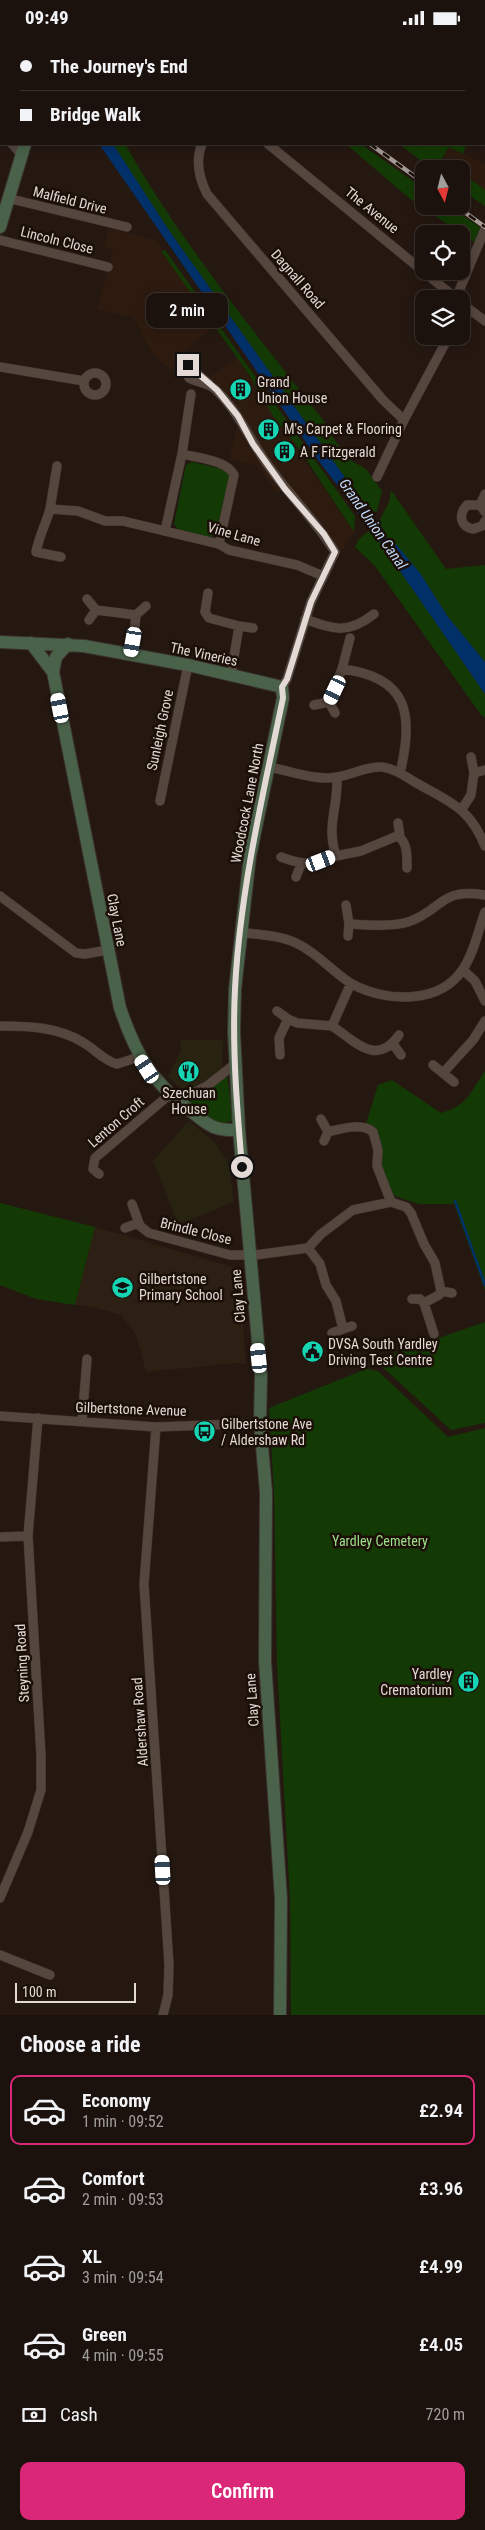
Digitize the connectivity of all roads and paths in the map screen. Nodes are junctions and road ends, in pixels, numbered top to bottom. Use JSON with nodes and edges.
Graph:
{"nodes":[{"id":1,"x":202,"y":145,"type":"edge"},
{"id":2,"x":269,"y":145,"type":"edge"},
{"id":3,"x":23,"y":149,"type":"edge"},
{"id":4,"x":7,"y":198,"type":"junction"},
{"id":5,"x":0,"y":227,"type":"edge"},
{"id":6,"x":127,"y":227,"type":"dead end"},
{"id":7,"x":485,"y":229,"type":"edge"},
{"id":8,"x":0,"y":240,"type":"edge"},
{"id":9,"x":108,"y":267,"type":"dead end"},
{"id":10,"x":444,"y":290,"type":"edge"},
{"id":11,"x":464,"y":290,"type":"edge"},
{"id":12,"x":470,"y":310,"type":"edge"},
{"id":13,"x":485,"y":321,"type":"edge"},
{"id":14,"x":444,"y":345,"type":"edge"},
{"id":15,"x":0,"y":367,"type":"edge"},
{"id":16,"x":84,"y":381,"type":"dead end"},
{"id":17,"x":210,"y":384,"type":"dead end"},
{"id":18,"x":191,"y":394,"type":"dead end"},
{"id":19,"x":404,"y":420,"type":"junction"},
{"id":20,"x":182,"y":454,"type":"junction"},
{"id":21,"x":57,"y":465,"type":"dead end"},
{"id":22,"x":377,"y":477,"type":"dead end"},
{"id":23,"x":485,"y":494,"type":"edge"},
{"id":24,"x":482,"y":508,"type":"edge"},
{"id":25,"x":50,"y":509,"type":"junction"},
{"id":26,"x":485,"y":521,"type":"edge"},
{"id":27,"x":165,"y":531,"type":"junction"},
{"id":28,"x":219,"y":543,"type":"junction"},
{"id":29,"x":61,"y":557,"type":"dead end"},
{"id":30,"x":323,"y":576,"type":"junction"},
{"id":31,"x":208,"y":593,"type":"dead end"},
{"id":32,"x":87,"y":599,"type":"dead end"},
{"id":33,"x":146,"y":606,"type":"dead end"},
{"id":34,"x":96,"y":610,"type":"junction"},
{"id":35,"x":374,"y":614,"type":"dead end"},
{"id":36,"x":136,"y":615,"type":"junction"},
{"id":37,"x":305,"y":619,"type":"junction"},
{"id":38,"x":89,"y":620,"type":"dead end"},
{"id":39,"x":239,"y":626,"type":"junction"},
{"id":40,"x":253,"y":628,"type":"dead end"},
{"id":41,"x":350,"y":638,"type":"dead end"},
{"id":42,"x":0,"y":642,"type":"edge"},
{"id":43,"x":31,"y":643,"type":"junction"},
{"id":44,"x":68,"y":644,"type":"junction"},
{"id":45,"x":132,"y":653,"type":"junction"},
{"id":46,"x":188,"y":665,"type":"junction"},
{"id":47,"x":342,"y":669,"type":"junction"},
{"id":48,"x":52,"y":671,"type":"junction"},
{"id":49,"x":231,"y":675,"type":"junction"},
{"id":50,"x":282,"y":687,"type":"junction"},
{"id":51,"x":329,"y":703,"type":"junction"},
{"id":52,"x":314,"y":705,"type":"dead end"},
{"id":53,"x":335,"y":713,"type":"dead end"},
{"id":54,"x":471,"y":757,"type":"dead end"},
{"id":55,"x":269,"y":767,"type":"junction"},
{"id":56,"x":485,"y":770,"type":"edge"},
{"id":57,"x":400,"y":773,"type":"junction"},
{"id":58,"x":474,"y":773,"type":"junction"},
{"id":59,"x":336,"y":777,"type":"junction"},
{"id":60,"x":160,"y":801,"type":"dead end"},
{"id":61,"x":462,"y":809,"type":"junction"},
{"id":62,"x":398,"y":823,"type":"dead end"},
{"id":63,"x":400,"y":837,"type":"junction"},
{"id":64,"x":485,"y":845,"type":"edge"},
{"id":65,"x":336,"y":856,"type":"junction"},
{"id":66,"x":281,"y":857,"type":"dead end"},
{"id":67,"x":300,"y":864,"type":"junction"},
{"id":68,"x":407,"y":867,"type":"dead end"},
{"id":69,"x":296,"y":877,"type":"dead end"},
{"id":70,"x":485,"y":895,"type":"edge"},
{"id":71,"x":0,"y":896,"type":"edge"},
{"id":72,"x":346,"y":905,"type":"dead end"},
{"id":73,"x":485,"y":912,"type":"edge"},
{"id":74,"x":349,"y":925,"type":"junction"},
{"id":75,"x":240,"y":932,"type":"junction"},
{"id":76,"x":348,"y":936,"type":"dead end"},
{"id":77,"x":108,"y":950,"type":"junction"},
{"id":78,"x":463,"y":970,"type":"junction"},
{"id":79,"x":351,"y":983,"type":"junction"},
{"id":80,"x":485,"y":1001,"type":"edge"},
{"id":81,"x":278,"y":1011,"type":"dead end"},
{"id":82,"x":288,"y":1019,"type":"junction"},
{"id":83,"x":485,"y":1021,"type":"edge"},
{"id":84,"x":0,"y":1026,"type":"edge"},
{"id":85,"x":332,"y":1026,"type":"junction"},
{"id":86,"x":399,"y":1035,"type":"dead end"},
{"id":87,"x":393,"y":1044,"type":"junction"},
{"id":88,"x":280,"y":1055,"type":"dead end"},
{"id":89,"x":401,"y":1055,"type":"dead end"},
{"id":90,"x":140,"y":1057,"type":"junction"},
{"id":91,"x":236,"y":1065,"type":"junction"},
{"id":92,"x":433,"y":1065,"type":"dead end"},
{"id":93,"x":443,"y":1073,"type":"junction"},
{"id":94,"x":454,"y":1082,"type":"dead end"},
{"id":95,"x":173,"y":1098,"type":"junction"},
{"id":96,"x":321,"y":1119,"type":"dead end"},
{"id":97,"x":239,"y":1130,"type":"junction"},
{"id":98,"x":328,"y":1132,"type":"junction"},
{"id":99,"x":324,"y":1141,"type":"dead end"},
{"id":100,"x":99,"y":1173,"type":"dead end"},
{"id":101,"x":390,"y":1201,"type":"junction"},
{"id":102,"x":132,"y":1205,"type":"dead end"},
{"id":103,"x":138,"y":1223,"type":"junction"},
{"id":104,"x":125,"y":1228,"type":"dead end"},
{"id":105,"x":308,"y":1247,"type":"junction"},
{"id":106,"x":250,"y":1255,"type":"junction"},
{"id":107,"x":442,"y":1291,"type":"junction"},
{"id":108,"x":452,"y":1293,"type":"dead end"},
{"id":109,"x":412,"y":1299,"type":"dead end"},
{"id":110,"x":424,"y":1303,"type":"junction"},
{"id":111,"x":352,"y":1326,"type":"dead end"},
{"id":112,"x":342,"y":1329,"type":"junction"},
{"id":113,"x":332,"y":1333,"type":"dead end"},
{"id":114,"x":434,"y":1334,"type":"dead end"},
{"id":115,"x":87,"y":1359,"type":"dead end"},
{"id":116,"x":0,"y":1416,"type":"edge"},
{"id":117,"x":38,"y":1418,"type":"junction"},
{"id":118,"x":82,"y":1421,"type":"junction"},
{"id":119,"x":260,"y":1423,"type":"junction"},
{"id":120,"x":156,"y":1427,"type":"junction"},
{"id":121,"x":28,"y":1536,"type":"junction"},
{"id":122,"x":0,"y":1537,"type":"edge"},
{"id":123,"x":0,"y":1899,"type":"edge"},
{"id":124,"x":0,"y":1955,"type":"edge"},
{"id":125,"x":50,"y":1975,"type":"dead end"},
{"id":126,"x":163,"y":2015,"type":"edge"},
{"id":127,"x":280,"y":2015,"type":"edge"}],
"edges":[{"from":1,"to":19,"type":"street","name":"Dagnall Road"},
{"from":2,"to":10,"type":"street","name":"The Avenue"},
{"from":3,"to":4,"type":"street"},
{"from":4,"to":5,"type":"street"},
{"from":4,"to":6,"type":"street","name":"Malfield Drive"},
{"from":7,"to":11,"type":"street"},
{"from":8,"to":9,"type":"street","name":"Lincoln Close"},
{"from":12,"to":13,"type":"street","name":"The Avenue"},
{"from":14,"to":19,"type":"street"},
{"from":15,"to":16,"type":"street"},
{"from":17,"to":30,"type":"street","name":"Woodcock Lane North"},
{"from":18,"to":20,"type":"street"},
{"from":19,"to":22,"type":"street"},
{"from":20,"to":27,"type":"street"},
{"from":20,"to":28,"type":"street"},
{"from":21,"to":25,"type":"street"},
{"from":23,"to":24,"type":"street"},
{"from":24,"to":26,"type":"street"},
{"from":25,"to":27,"type":"street","name":"Vine Lane"},
{"from":25,"to":29,"type":"street"},
{"from":27,"to":28,"type":"street","name":"Vine Lane"},
{"from":28,"to":30,"type":"street","name":"Vine Lane"},
{"from":30,"to":37,"type":"street","name":"Woodcock Lane North"},
{"from":31,"to":39,"type":"street"},
{"from":32,"to":34,"type":"street"},
{"from":33,"to":36,"type":"street"},
{"from":34,"to":36,"type":"street"},
{"from":34,"to":38,"type":"street"},
{"from":35,"to":37,"type":"street"},
{"from":36,"to":45,"type":"street"},
{"from":37,"to":50,"type":"street","name":"Woodcock Lane North"},
{"from":39,"to":40,"type":"street"},
{"from":39,"to":49,"type":"street"},
{"from":41,"to":47,"type":"street"},
{"from":42,"to":43,"type":"street"},
{"from":43,"to":44,"type":"street","name":"The Vineries"},
{"from":43,"to":48,"type":"street","name":"Clay Lane"},
{"from":44,"to":45,"type":"street","name":"The Vineries"},
{"from":44,"to":48,"type":"street"},
{"from":45,"to":46,"type":"street","name":"The Vineries"},
{"from":46,"to":49,"type":"street","name":"The Vineries"},
{"from":46,"to":60,"type":"street","name":"Sunleigh Grove"},
{"from":47,"to":51,"type":"street"},
{"from":47,"to":57,"type":"street"},
{"from":48,"to":77,"type":"street","name":"Clay Lane"},
{"from":49,"to":50,"type":"street","name":"The Vineries"},
{"from":50,"to":55,"type":"street","name":"Woodcock Lane North"},
{"from":51,"to":52,"type":"street"},
{"from":51,"to":53,"type":"street"},
{"from":54,"to":58,"type":"street"},
{"from":55,"to":59,"type":"street"},
{"from":55,"to":75,"type":"street","name":"Woodcock Lane North"},
{"from":56,"to":58,"type":"street"},
{"from":57,"to":59,"type":"street"},
{"from":57,"to":61,"type":"street"},
{"from":58,"to":61,"type":"street"},
{"from":59,"to":65,"type":"street"},
{"from":61,"to":64,"type":"street"},
{"from":62,"to":63,"type":"street"},
{"from":63,"to":65,"type":"street"},
{"from":63,"to":68,"type":"street"},
{"from":65,"to":67,"type":"street"},
{"from":66,"to":67,"type":"street"},
{"from":67,"to":69,"type":"street"},
{"from":70,"to":74,"type":"street"},
{"from":71,"to":77,"type":"street"},
{"from":72,"to":74,"type":"street"},
{"from":73,"to":78,"type":"street"},
{"from":74,"to":76,"type":"street"},
{"from":75,"to":79,"type":"street"},
{"from":75,"to":91,"type":"street","name":"Woodcock Lane North"},
{"from":77,"to":90,"type":"street","name":"Clay Lane"},
{"from":78,"to":79,"type":"street"},
{"from":78,"to":80,"type":"street"},
{"from":79,"to":85,"type":"street"},
{"from":81,"to":82,"type":"street"},
{"from":82,"to":85,"type":"street"},
{"from":82,"to":88,"type":"street"},
{"from":83,"to":93,"type":"street"},
{"from":84,"to":90,"type":"street"},
{"from":85,"to":87,"type":"street"},
{"from":86,"to":87,"type":"street"},
{"from":87,"to":89,"type":"street"},
{"from":90,"to":95,"type":"street","name":"Clay Lane"},
{"from":91,"to":95,"type":"street"},
{"from":91,"to":97,"type":"street","name":"Woodcock Lane North"},
{"from":92,"to":93,"type":"street"},
{"from":93,"to":94,"type":"street"},
{"from":95,"to":97,"type":"street","name":"Clay Lane"},
{"from":95,"to":100,"type":"street","name":"Lenton Croft"},
{"from":96,"to":98,"type":"street"},
{"from":97,"to":106,"type":"street","name":"Clay Lane"},
{"from":98,"to":99,"type":"street"},
{"from":98,"to":101,"type":"street"},
{"from":101,"to":105,"type":"street"},
{"from":101,"to":107,"type":"street"},
{"from":102,"to":103,"type":"street"},
{"from":103,"to":104,"type":"street"},
{"from":103,"to":106,"type":"street","name":"Brindle Close"},
{"from":105,"to":106,"type":"street","name":"Brindle Close"},
{"from":105,"to":112,"type":"street"},
{"from":106,"to":119,"type":"street","name":"Clay Lane"},
{"from":107,"to":108,"type":"street"},
{"from":107,"to":110,"type":"street"},
{"from":109,"to":110,"type":"street"},
{"from":110,"to":114,"type":"street"},
{"from":111,"to":112,"type":"street"},
{"from":112,"to":113,"type":"street"},
{"from":115,"to":118,"type":"street"},
{"from":116,"to":117,"type":"street","name":"Gilbertstone Avenue"},
{"from":117,"to":118,"type":"street","name":"Gilbertstone Avenue"},
{"from":117,"to":121,"type":"street","name":"Steyning Road"},
{"from":118,"to":120,"type":"street","name":"Gilbertstone Avenue"},
{"from":119,"to":120,"type":"street","name":"Gilbertstone Avenue"},
{"from":119,"to":127,"type":"street","name":"Clay Lane"},
{"from":120,"to":126,"type":"street","name":"Aldershaw Road"},
{"from":121,"to":122,"type":"street"},
{"from":121,"to":123,"type":"street","name":"Steyning Road"},
{"from":124,"to":125,"type":"street"}]}
